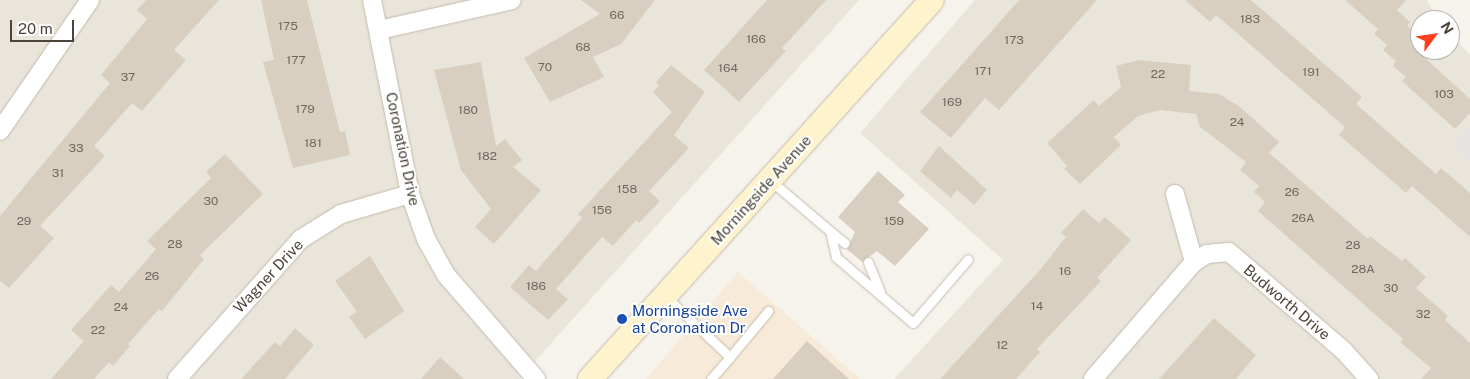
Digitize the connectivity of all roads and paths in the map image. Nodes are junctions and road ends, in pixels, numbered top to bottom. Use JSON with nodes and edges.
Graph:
{"nodes":[{"id":1,"x":90,"y":0,"type":"edge"},
{"id":2,"x":372,"y":0,"type":"edge"},
{"id":3,"x":512,"y":0,"type":"edge"},
{"id":4,"x":932,"y":0,"type":"edge"},
{"id":5,"x":379,"y":30,"type":"junction"},
{"id":6,"x":0,"y":131,"type":"edge"},
{"id":7,"x":770,"y":180,"type":"junction"},
{"id":8,"x":410,"y":194,"type":"junction"},
{"id":9,"x":1175,"y":194,"type":"dead end"},
{"id":10,"x":830,"y":231,"type":"junction"},
{"id":11,"x":845,"y":243,"type":"dead end"},
{"id":12,"x":968,"y":260,"type":"dead end"},
{"id":13,"x":868,"y":262,"type":"dead end"},
{"id":14,"x":1194,"y":262,"type":"junction"},
{"id":15,"x":881,"y":295,"type":"junction"},
{"id":16,"x":665,"y":296,"type":"junction"},
{"id":17,"x":768,"y":311,"type":"dead end"},
{"id":18,"x":730,"y":357,"type":"junction"},
{"id":19,"x":177,"y":379,"type":"edge"},
{"id":20,"x":536,"y":379,"type":"edge"},
{"id":21,"x":590,"y":379,"type":"edge"},
{"id":22,"x":710,"y":379,"type":"edge"},
{"id":23,"x":1093,"y":379,"type":"edge"},
{"id":24,"x":1369,"y":379,"type":"edge"}],
"edges":[{"from":1,"to":6,"type":"street"},
{"from":2,"to":5,"type":"street","name":"Coronation Drive"},
{"from":3,"to":5,"type":"street"},
{"from":4,"to":7,"type":"main road","name":"Morningside Avenue"},
{"from":5,"to":8,"type":"street","name":"Coronation Drive"},
{"from":7,"to":10,"type":"lane"},
{"from":7,"to":16,"type":"main road","name":"Morningside Avenue"},
{"from":8,"to":19,"type":"street","name":"Wagner Drive"},
{"from":8,"to":20,"type":"street","name":"Coronation Drive"},
{"from":9,"to":14,"type":"street"},
{"from":10,"to":11,"type":"lane"},
{"from":10,"to":15,"type":"lane"},
{"from":12,"to":15,"type":"lane"},
{"from":13,"to":15,"type":"lane"},
{"from":14,"to":23,"type":"street","name":"Budworth Drive"},
{"from":14,"to":24,"type":"street","name":"Budworth Drive"},
{"from":16,"to":18,"type":"lane"},
{"from":16,"to":21,"type":"main road","name":"Morningside Avenue"},
{"from":17,"to":18,"type":"lane"},
{"from":18,"to":22,"type":"lane"}]}
